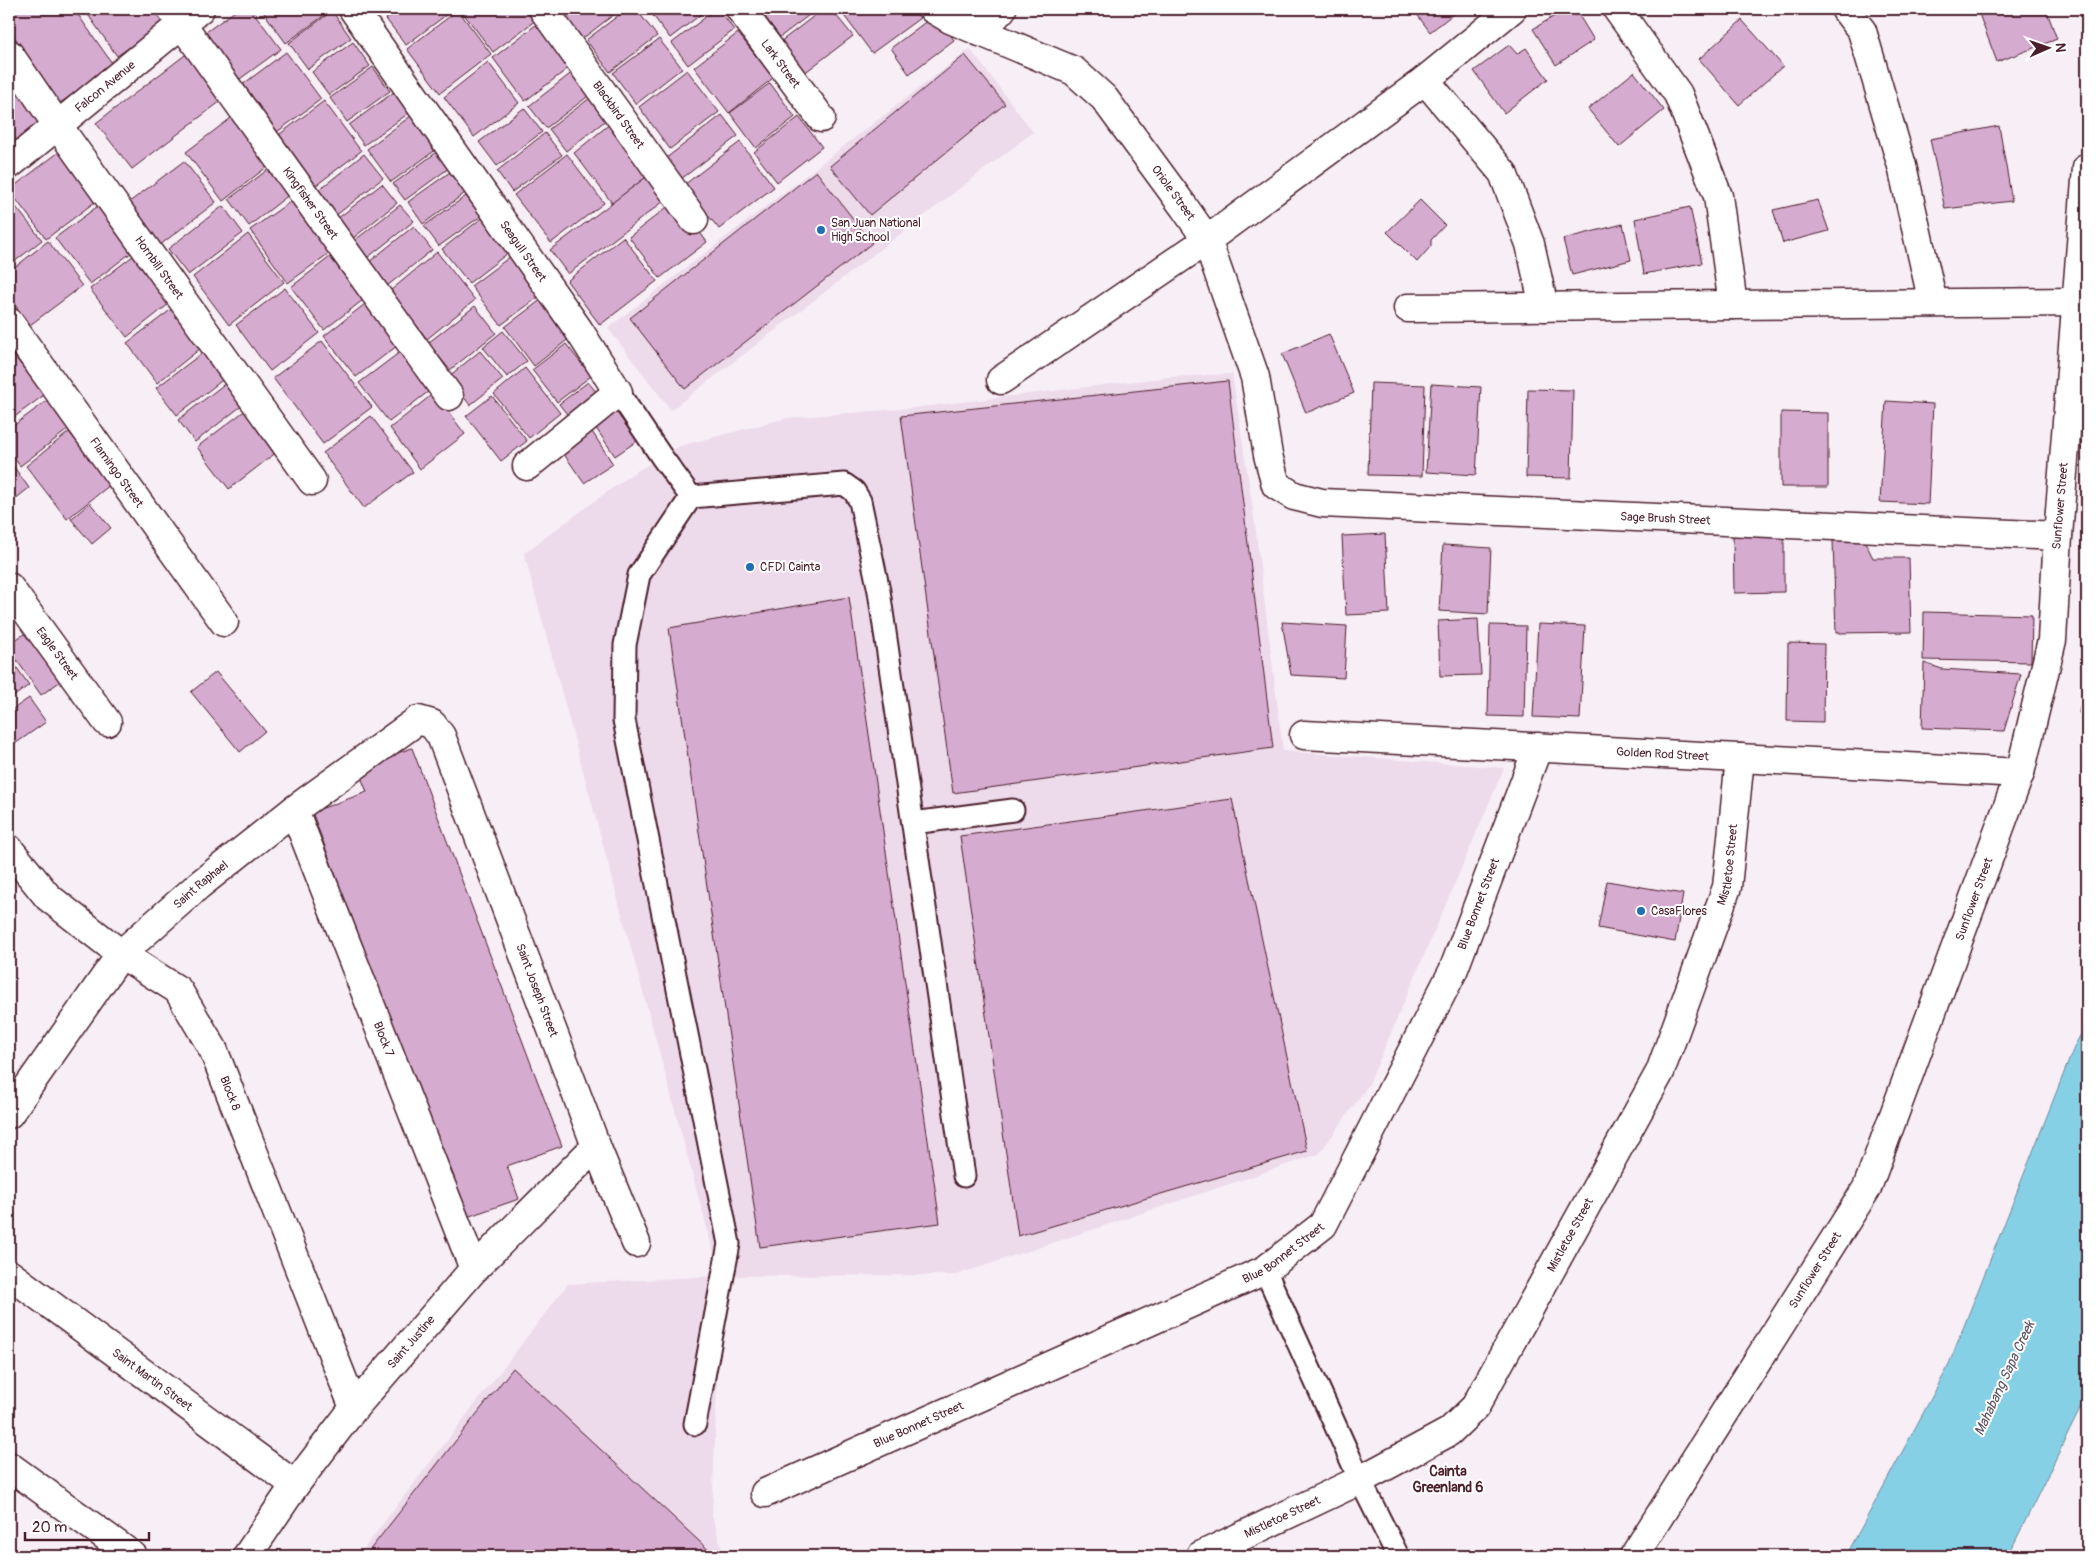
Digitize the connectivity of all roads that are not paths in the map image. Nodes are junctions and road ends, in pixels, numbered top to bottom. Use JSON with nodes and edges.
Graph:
{"nodes":[{"id":1,"x":353,"y":9,"type":"edge"},
{"id":2,"x":543,"y":9,"type":"edge"},
{"id":3,"x":740,"y":9,"type":"edge"},
{"id":4,"x":933,"y":9,"type":"edge"},
{"id":5,"x":1002,"y":9,"type":"edge"},
{"id":6,"x":1512,"y":9,"type":"edge"},
{"id":7,"x":1618,"y":9,"type":"edge"},
{"id":8,"x":1846,"y":9,"type":"edge"},
{"id":9,"x":184,"y":14,"type":"edge"},
{"id":10,"x":980,"y":32,"type":"junction"},
{"id":11,"x":9,"y":54,"type":"edge"},
{"id":12,"x":1425,"y":80,"type":"junction"},
{"id":13,"x":821,"y":118,"type":"dead end"},
{"id":14,"x":58,"y":126,"type":"junction"},
{"id":15,"x":9,"y":165,"type":"edge"},
{"id":16,"x":2087,"y":168,"type":"edge"},
{"id":17,"x":694,"y":220,"type":"dead end"},
{"id":18,"x":1207,"y":240,"type":"junction"},
{"id":19,"x":1933,"y":303,"type":"junction"},
{"id":20,"x":2082,"y":303,"type":"edge"},
{"id":21,"x":1733,"y":305,"type":"junction"},
{"id":22,"x":1544,"y":307,"type":"junction"},
{"id":23,"x":1408,"y":308,"type":"dead end"},
{"id":24,"x":9,"y":322,"type":"edge"},
{"id":25,"x":1001,"y":380,"type":"dead end"},
{"id":26,"x":618,"y":392,"type":"junction"},
{"id":27,"x":449,"y":396,"type":"dead end"},
{"id":28,"x":528,"y":466,"type":"dead end"},
{"id":29,"x":312,"y":481,"type":"dead end"},
{"id":30,"x":1276,"y":485,"type":"joint"},
{"id":31,"x":691,"y":497,"type":"junction"},
{"id":32,"x":2058,"y":536,"type":"junction"},
{"id":33,"x":9,"y":586,"type":"edge"},
{"id":34,"x":224,"y":622,"type":"dead end"},
{"id":35,"x":107,"y":722,"type":"dead end"},
{"id":36,"x":1304,"y":735,"type":"dead end"},
{"id":37,"x":441,"y":736,"type":"joint"},
{"id":38,"x":1538,"y":748,"type":"junction"},
{"id":39,"x":1740,"y":758,"type":"junction"},
{"id":40,"x":2020,"y":772,"type":"junction"},
{"id":41,"x":294,"y":810,"type":"junction"},
{"id":42,"x":1013,"y":810,"type":"dead end"},
{"id":43,"x":913,"y":822,"type":"junction"},
{"id":44,"x":9,"y":849,"type":"edge"},
{"id":45,"x":121,"y":954,"type":"junction"},
{"id":46,"x":9,"y":1114,"type":"edge"},
{"id":47,"x":596,"y":1146,"type":"junction"},
{"id":48,"x":964,"y":1176,"type":"dead end"},
{"id":49,"x":636,"y":1242,"type":"dead end"},
{"id":50,"x":474,"y":1269,"type":"junction"},
{"id":51,"x":1265,"y":1270,"type":"junction"},
{"id":52,"x":9,"y":1274,"type":"edge"},
{"id":53,"x":354,"y":1408,"type":"junction"},
{"id":54,"x":696,"y":1424,"type":"dead end"},
{"id":55,"x":9,"y":1466,"type":"edge"},
{"id":56,"x":1360,"y":1480,"type":"junction"},
{"id":57,"x":295,"y":1485,"type":"junction"},
{"id":58,"x":765,"y":1494,"type":"dead end"},
{"id":59,"x":133,"y":1556,"type":"edge"},
{"id":60,"x":247,"y":1556,"type":"edge"},
{"id":61,"x":1200,"y":1556,"type":"edge"},
{"id":62,"x":1398,"y":1556,"type":"edge"},
{"id":63,"x":1634,"y":1556,"type":"edge"}],
"edges":[{"from":1,"to":26,"type":"street","name":"Seagull Street"},
{"from":2,"to":17,"type":"street","name":"Blackbird Street"},
{"from":3,"to":13,"type":"street","name":"Lark Street"},
{"from":4,"to":10,"type":"street","name":"Oriole Street"},
{"from":5,"to":10,"type":"street"},
{"from":6,"to":12,"type":"street"},
{"from":7,"to":21,"type":"street"},
{"from":8,"to":19,"type":"street"},
{"from":9,"to":14,"type":"street","name":"Falcon Avenue"},
{"from":9,"to":27,"type":"street","name":"Kingfisher Street"},
{"from":10,"to":18,"type":"street","name":"Oriole Street"},
{"from":11,"to":14,"type":"street","name":"Hornbill Street"},
{"from":12,"to":18,"type":"street"},
{"from":12,"to":22,"type":"street"},
{"from":14,"to":15,"type":"street","name":"Falcon Avenue"},
{"from":14,"to":29,"type":"street","name":"Hornbill Street"},
{"from":16,"to":20,"type":"street","name":"Sunflower Street"},
{"from":18,"to":25,"type":"street"},
{"from":18,"to":30,"type":"street","name":"Oriole Street"},
{"from":19,"to":20,"type":"street"},
{"from":19,"to":21,"type":"street"},
{"from":20,"to":32,"type":"street","name":"Sunflower Street"},
{"from":21,"to":22,"type":"street"},
{"from":22,"to":23,"type":"street"},
{"from":24,"to":34,"type":"street","name":"Flamingo Street"},
{"from":26,"to":28,"type":"street"},
{"from":26,"to":31,"type":"lane","name":"Seagull Street"},
{"from":30,"to":32,"type":"street","name":"Sage Brush Street"},
{"from":31,"to":43,"type":"lane"},
{"from":31,"to":54,"type":"lane"},
{"from":32,"to":40,"type":"street","name":"Sunflower Street"},
{"from":33,"to":35,"type":"street","name":"Eagle Street"},
{"from":36,"to":38,"type":"street","name":"Golden Rod Street"},
{"from":37,"to":41,"type":"street","name":"Saint Raphael"},
{"from":37,"to":47,"type":"street","name":"Saint Joseph Street"},
{"from":38,"to":39,"type":"street","name":"Golden Rod Street"},
{"from":38,"to":51,"type":"street","name":"Blue Bonnet Street"},
{"from":39,"to":40,"type":"street","name":"Golden Rod Street"},
{"from":39,"to":56,"type":"street","name":"Mistletoe Street"},
{"from":40,"to":63,"type":"street","name":"Sunflower Street"},
{"from":41,"to":45,"type":"street","name":"Saint Raphael"},
{"from":41,"to":50,"type":"street","name":"Block 7"},
{"from":42,"to":43,"type":"lane"},
{"from":43,"to":48,"type":"lane"},
{"from":44,"to":45,"type":"street","name":"Block 8"},
{"from":45,"to":46,"type":"street","name":"Saint Raphael"},
{"from":45,"to":53,"type":"street","name":"Block 8"},
{"from":47,"to":49,"type":"street","name":"Saint Joseph Street"},
{"from":47,"to":50,"type":"street","name":"Saint Justine"},
{"from":50,"to":53,"type":"street","name":"Saint Justine"},
{"from":51,"to":56,"type":"lane"},
{"from":51,"to":58,"type":"street","name":"Blue Bonnet Street"},
{"from":52,"to":57,"type":"street","name":"Saint Martin Street"},
{"from":53,"to":57,"type":"street","name":"Saint Justine"},
{"from":55,"to":59,"type":"street"},
{"from":56,"to":61,"type":"street","name":"Mistletoe Street"},
{"from":56,"to":62,"type":"lane"},
{"from":57,"to":60,"type":"street","name":"Saint Justine"}]}
